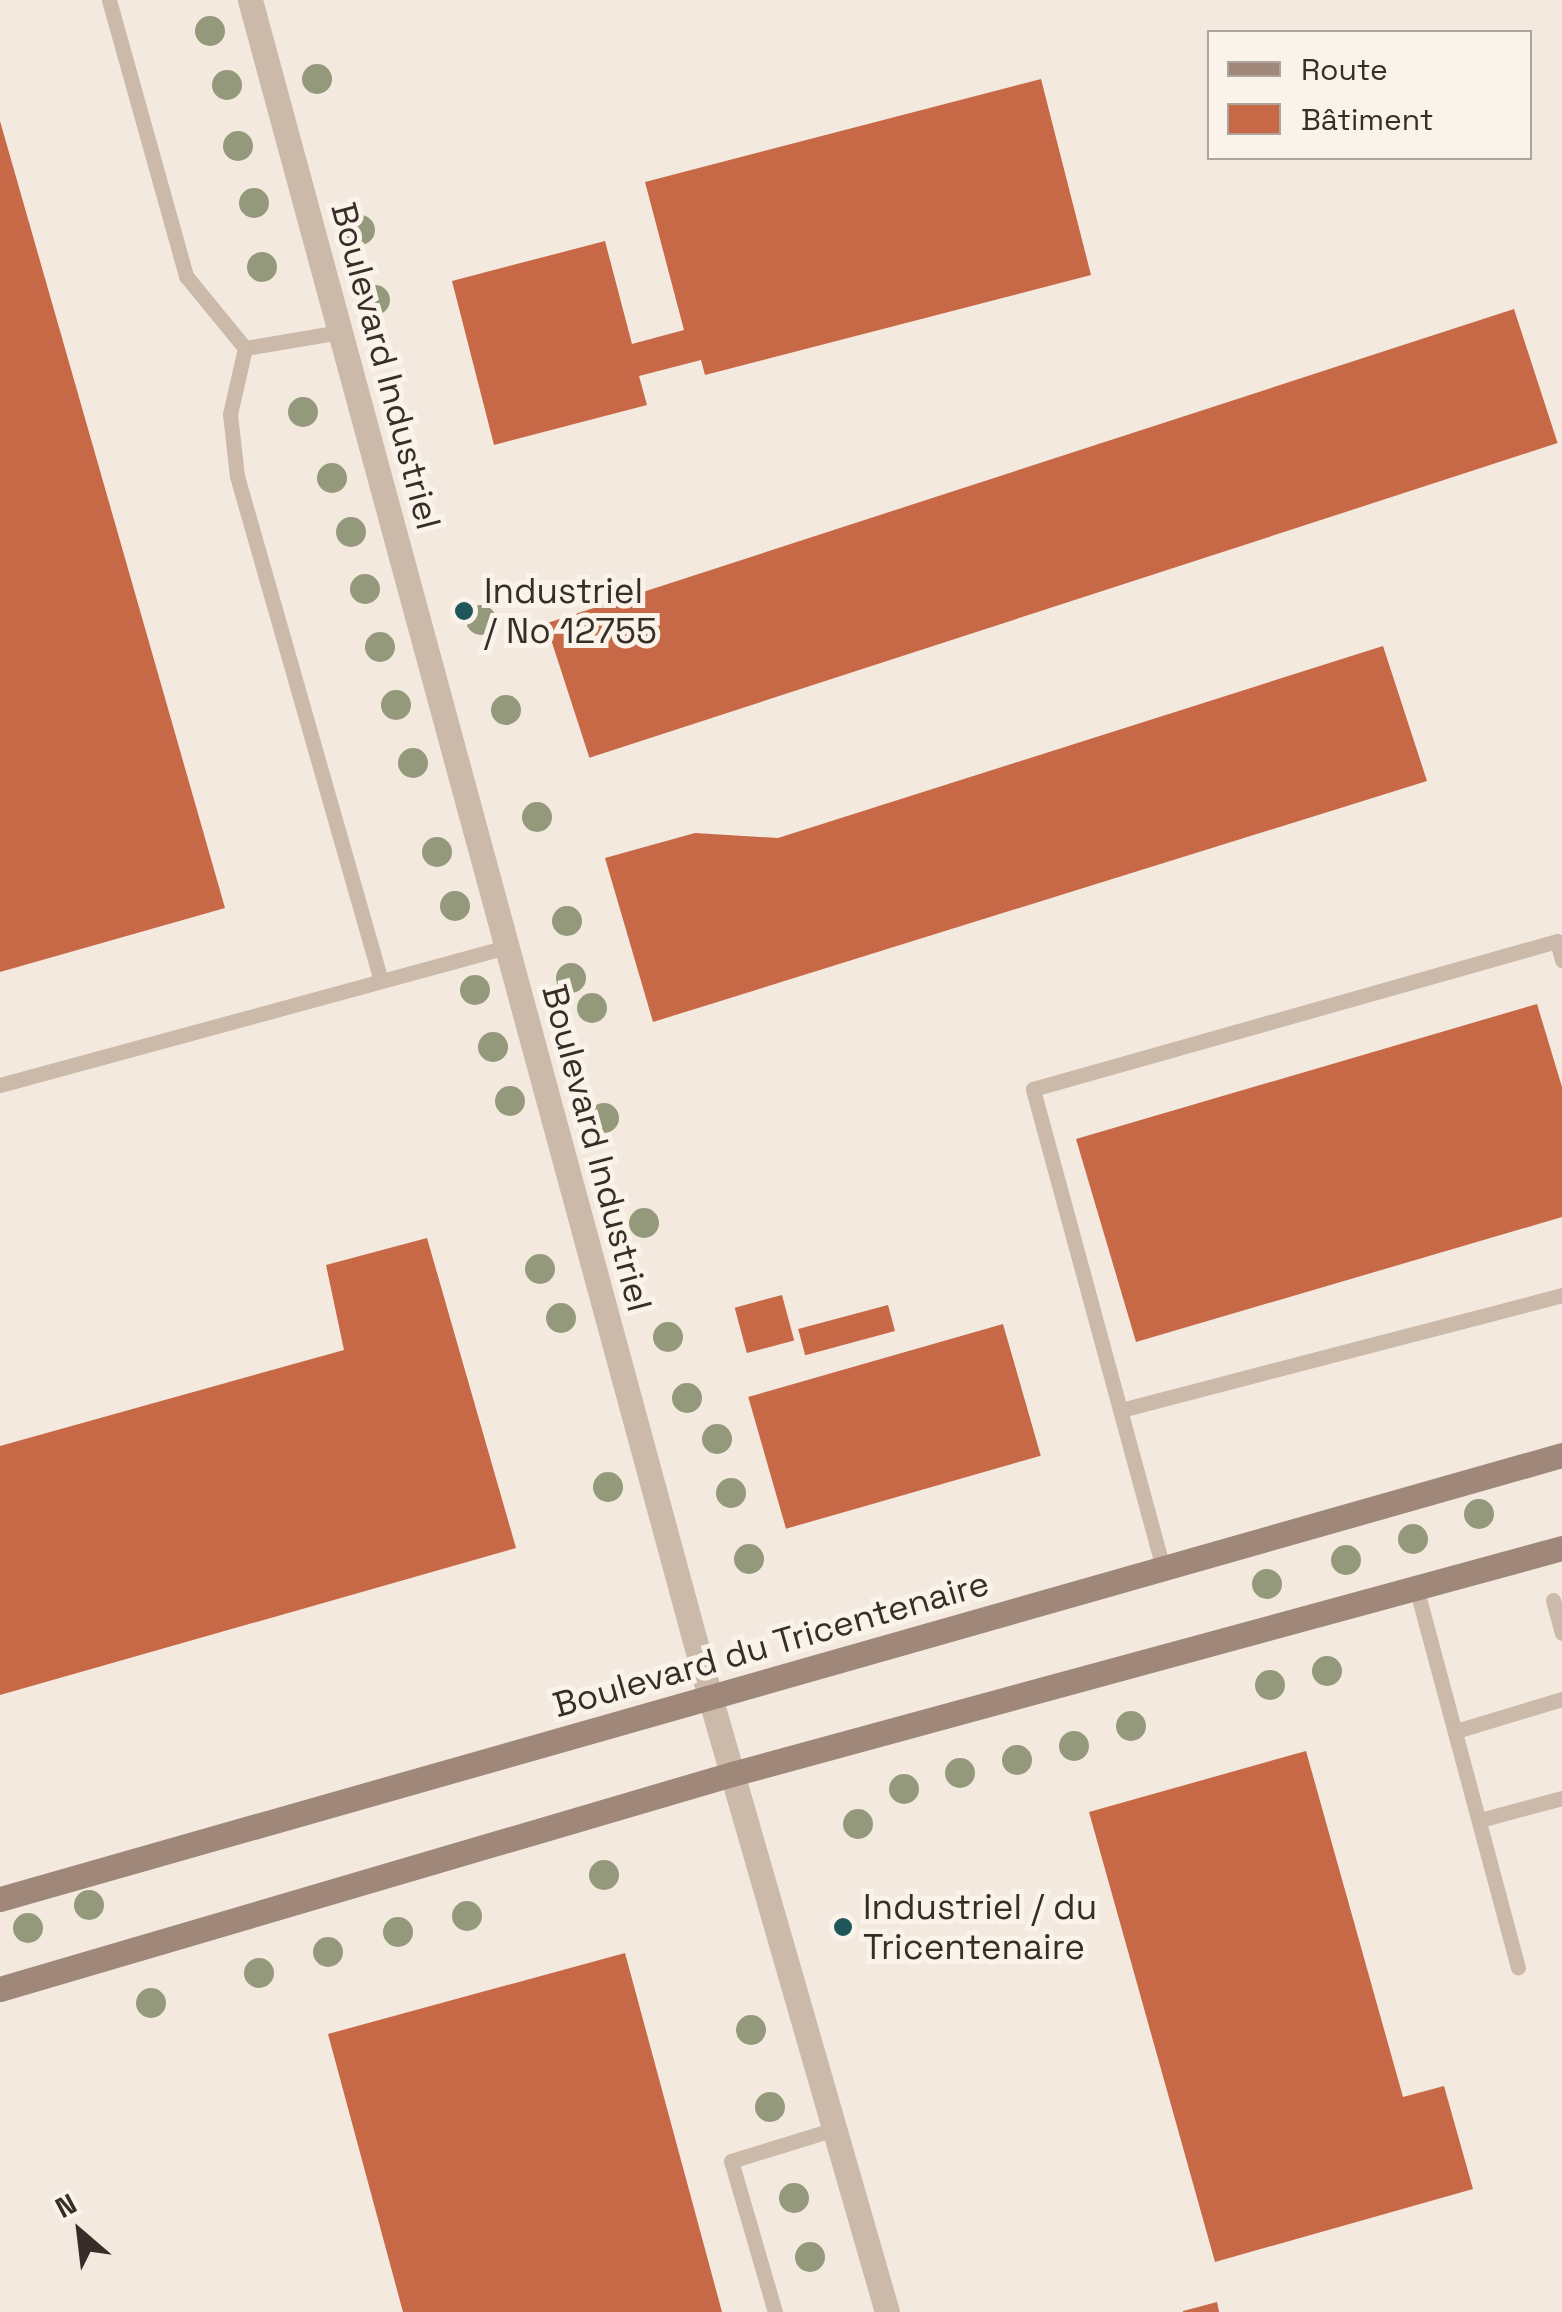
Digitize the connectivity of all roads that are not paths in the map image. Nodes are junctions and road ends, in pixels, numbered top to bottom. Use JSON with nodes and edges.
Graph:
{"nodes":[{"id":1,"x":109,"y":0,"type":"edge"},
{"id":2,"x":250,"y":0,"type":"edge"},
{"id":3,"x":340,"y":332,"type":"junction"},
{"id":4,"x":244,"y":348,"type":"junction"},
{"id":5,"x":507,"y":946,"type":"junction"},
{"id":6,"x":1562,"y":960,"type":"edge"},
{"id":7,"x":381,"y":981,"type":"junction"},
{"id":8,"x":0,"y":1085,"type":"edge"},
{"id":9,"x":1562,"y":1295,"type":"edge"},
{"id":10,"x":1121,"y":1410,"type":"junction"},
{"id":11,"x":1562,"y":1454,"type":"edge"},
{"id":12,"x":1562,"y":1548,"type":"edge"},
{"id":13,"x":1163,"y":1568,"type":"junction"},
{"id":14,"x":1416,"y":1587,"type":"junction"},
{"id":15,"x":1553,"y":1600,"type":"dead end"},
{"id":16,"x":1562,"y":1634,"type":"edge"},
{"id":17,"x":710,"y":1698,"type":"junction"},
{"id":18,"x":1562,"y":1699,"type":"edge"},
{"id":19,"x":1456,"y":1731,"type":"junction"},
{"id":20,"x":732,"y":1774,"type":"junction"},
{"id":21,"x":1562,"y":1798,"type":"edge"},
{"id":22,"x":1480,"y":1820,"type":"junction"},
{"id":23,"x":0,"y":1899,"type":"edge"},
{"id":24,"x":1518,"y":1968,"type":"dead end"},
{"id":25,"x":0,"y":1989,"type":"edge"},
{"id":26,"x":834,"y":2129,"type":"junction"},
{"id":27,"x":776,"y":2312,"type":"edge"},
{"id":28,"x":887,"y":2312,"type":"edge"}],
"edges":[{"from":1,"to":4,"type":"lane"},
{"from":2,"to":3,"type":"street","name":"Boulevard Industriel"},
{"from":3,"to":4,"type":"lane"},
{"from":3,"to":5,"type":"street","name":"Boulevard Industriel"},
{"from":4,"to":7,"type":"lane"},
{"from":5,"to":7,"type":"lane"},
{"from":5,"to":17,"type":"street","name":"Boulevard Industriel"},
{"from":6,"to":10,"type":"lane"},
{"from":7,"to":8,"type":"lane"},
{"from":9,"to":10,"type":"lane"},
{"from":10,"to":13,"type":"lane"},
{"from":11,"to":13,"type":"street","name":"Boulevard du Tricentenaire"},
{"from":12,"to":14,"type":"street"},
{"from":13,"to":17,"type":"street","name":"Boulevard du Tricentenaire"},
{"from":14,"to":19,"type":"lane"},
{"from":14,"to":20,"type":"street"},
{"from":15,"to":16,"type":"lane"},
{"from":17,"to":20,"type":"street","name":"Boulevard Industriel"},
{"from":17,"to":23,"type":"street","name":"Boulevard du Tricentenaire"},
{"from":18,"to":19,"type":"lane"},
{"from":19,"to":22,"type":"lane"},
{"from":20,"to":25,"type":"street"},
{"from":20,"to":26,"type":"street","name":"Boulevard Industriel"},
{"from":21,"to":22,"type":"lane"},
{"from":22,"to":24,"type":"lane"},
{"from":26,"to":27,"type":"lane"},
{"from":26,"to":28,"type":"street","name":"Boulevard Industriel"}]}
